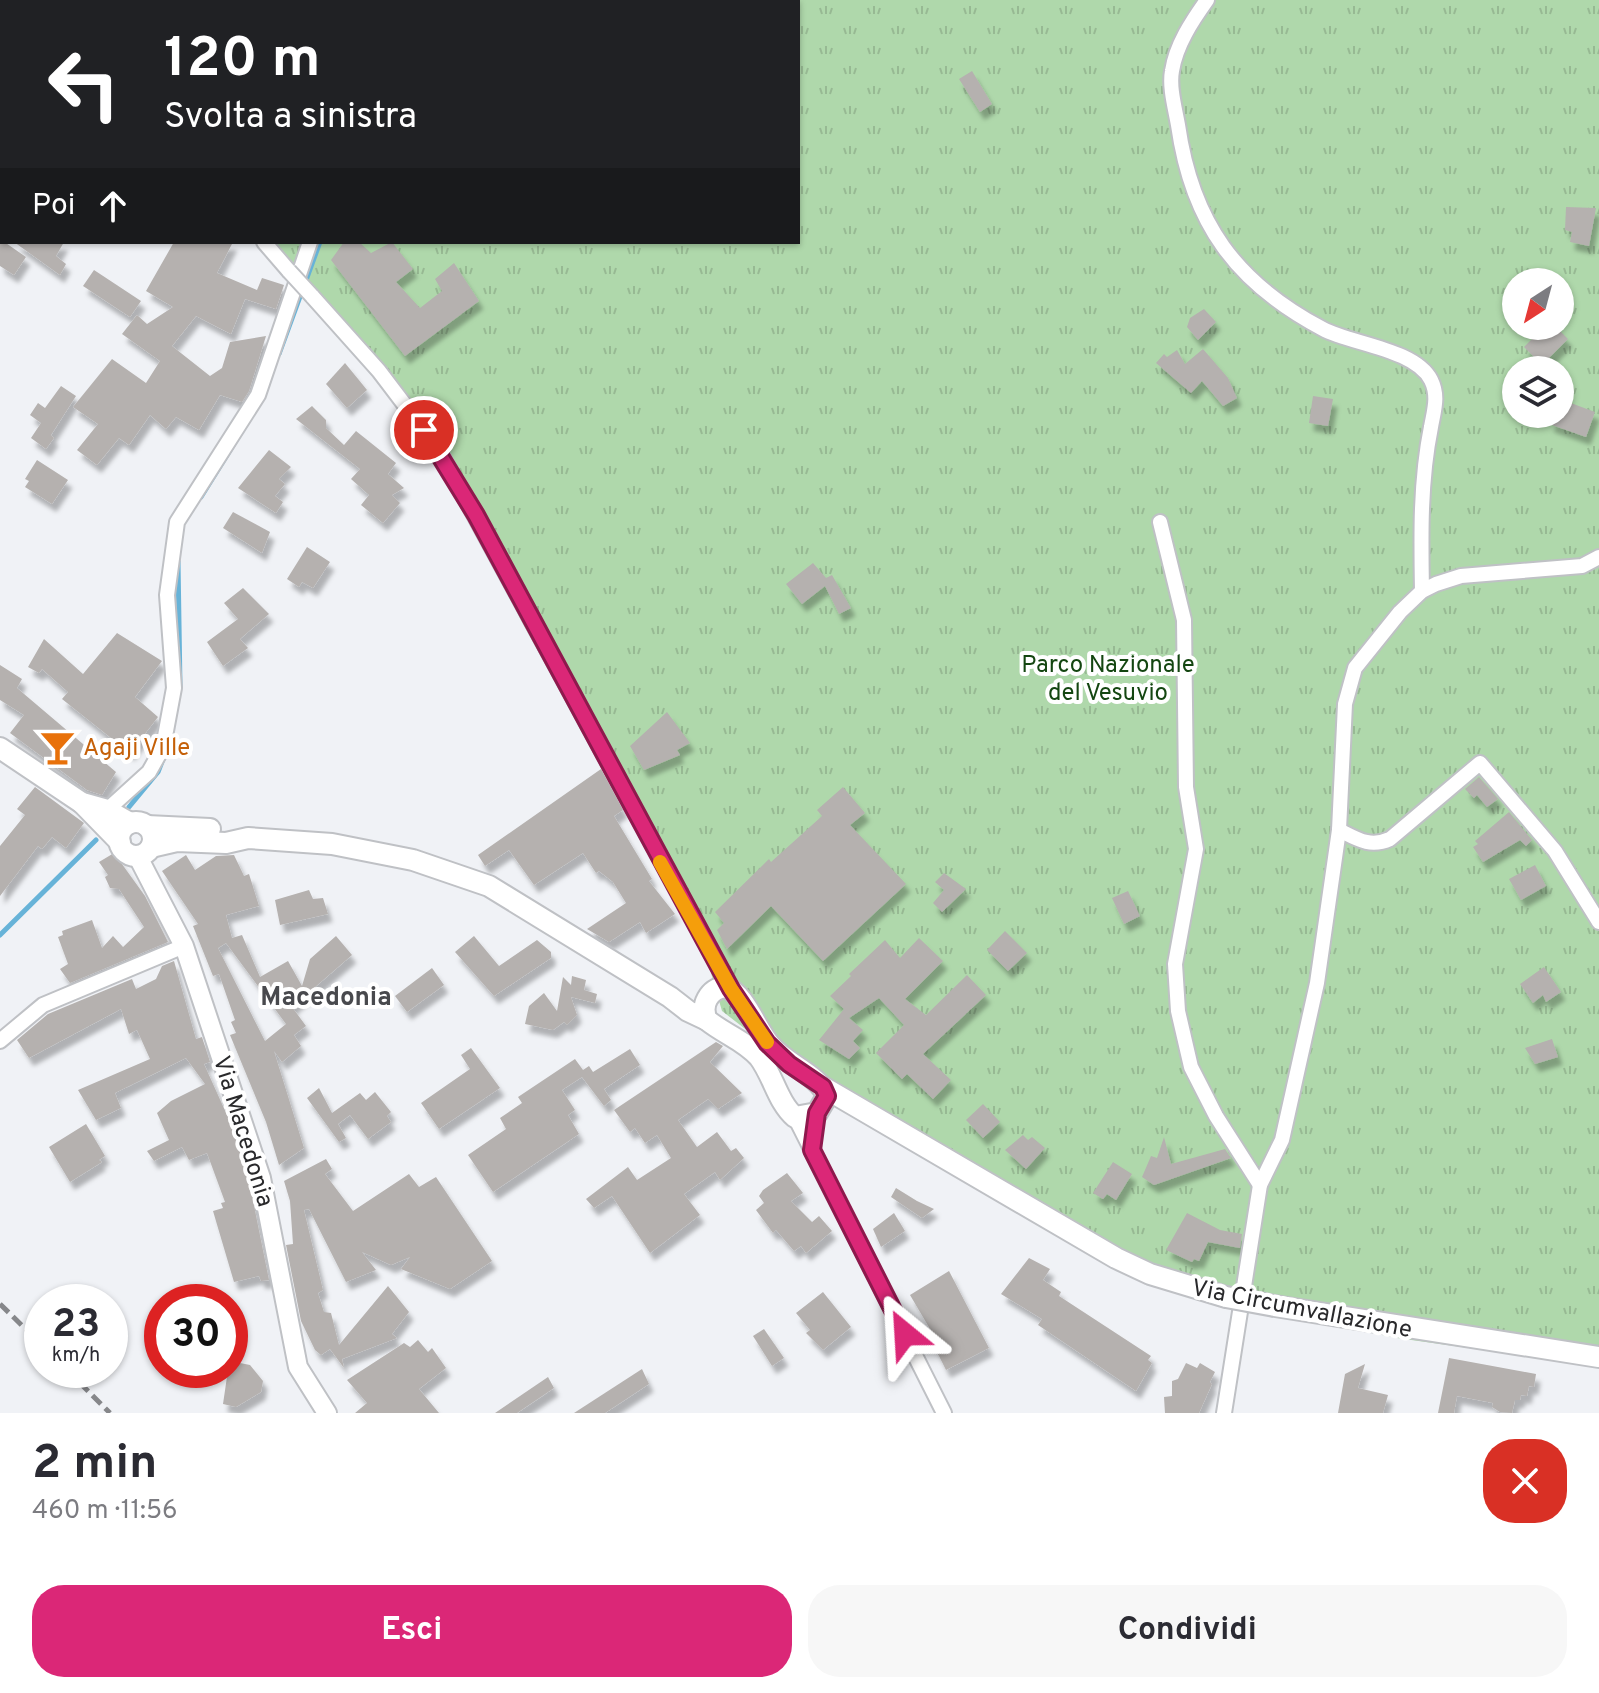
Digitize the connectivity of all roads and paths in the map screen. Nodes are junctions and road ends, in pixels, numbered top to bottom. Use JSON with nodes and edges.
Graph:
{"nodes":[{"id":1,"x":1207,"y":0,"type":"edge"},
{"id":2,"x":266,"y":244,"type":"edge"},
{"id":3,"x":309,"y":244,"type":"edge"},
{"id":4,"x":1160,"y":522,"type":"dead end"},
{"id":5,"x":1599,"y":557,"type":"edge"},
{"id":6,"x":1422,"y":591,"type":"junction"},
{"id":7,"x":0,"y":748,"type":"edge"},
{"id":8,"x":82,"y":803,"type":"junction"},
{"id":9,"x":107,"y":810,"type":"junction"},
{"id":10,"x":138,"y":824,"type":"junction"},
{"id":11,"x":1339,"y":830,"type":"junction"},
{"id":12,"x":248,"y":838,"type":"junction"},
{"id":13,"x":120,"y":842,"type":"junction"},
{"id":14,"x":144,"y":851,"type":"junction"},
{"id":15,"x":1599,"y":922,"type":"edge"},
{"id":16,"x":184,"y":946,"type":"junction"},
{"id":17,"x":717,"y":993,"type":"junction"},
{"id":18,"x":670,"y":997,"type":"junction"},
{"id":19,"x":707,"y":1020,"type":"junction"},
{"id":20,"x":0,"y":1041,"type":"edge"},
{"id":21,"x":821,"y":1102,"type":"junction"},
{"id":22,"x":795,"y":1117,"type":"junction"},
{"id":23,"x":812,"y":1150,"type":"junction"},
{"id":24,"x":1260,"y":1185,"type":"junction"},
{"id":25,"x":1599,"y":1357,"type":"edge"},
{"id":26,"x":327,"y":1413,"type":"edge"},
{"id":27,"x":944,"y":1413,"type":"edge"},
{"id":28,"x":1224,"y":1413,"type":"edge"}],
"edges":[{"from":1,"to":6,"type":"street"},
{"from":2,"to":17,"type":"street","bridge":true},
{"from":3,"to":9,"type":"street"},
{"from":4,"to":24,"type":"street"},
{"from":5,"to":6,"type":"street"},
{"from":6,"to":11,"type":"street"},
{"from":7,"to":8,"type":"main road"},
{"from":8,"to":9,"type":"main road"},
{"from":8,"to":13,"type":"main road"},
{"from":9,"to":10,"type":"main road"},
{"from":10,"to":12,"type":"main road"},
{"from":10,"to":13,"type":"main road"},
{"from":10,"to":14,"type":"main road"},
{"from":11,"to":15,"type":"street"},
{"from":11,"to":24,"type":"street"},
{"from":12,"to":14,"type":"main road"},
{"from":12,"to":18,"type":"main road"},
{"from":13,"to":14,"type":"main road"},
{"from":14,"to":16,"type":"street","name":"Via Macedonia"},
{"from":16,"to":20,"type":"street"},
{"from":16,"to":26,"type":"street","name":"Via Macedonia"},
{"from":17,"to":18,"type":"main road"},
{"from":17,"to":19,"type":"main road"},
{"from":17,"to":21,"type":"main road"},
{"from":18,"to":19,"type":"main road"},
{"from":19,"to":22,"type":"main road"},
{"from":21,"to":22,"type":"main road","name":"Via Circumvallazione"},
{"from":21,"to":23,"type":"street"},
{"from":21,"to":25,"type":"main road","name":"Via Circumvallazione","bridge":true},
{"from":22,"to":23,"type":"street"},
{"from":23,"to":27,"type":"street"},
{"from":24,"to":28,"type":"street"}]}
